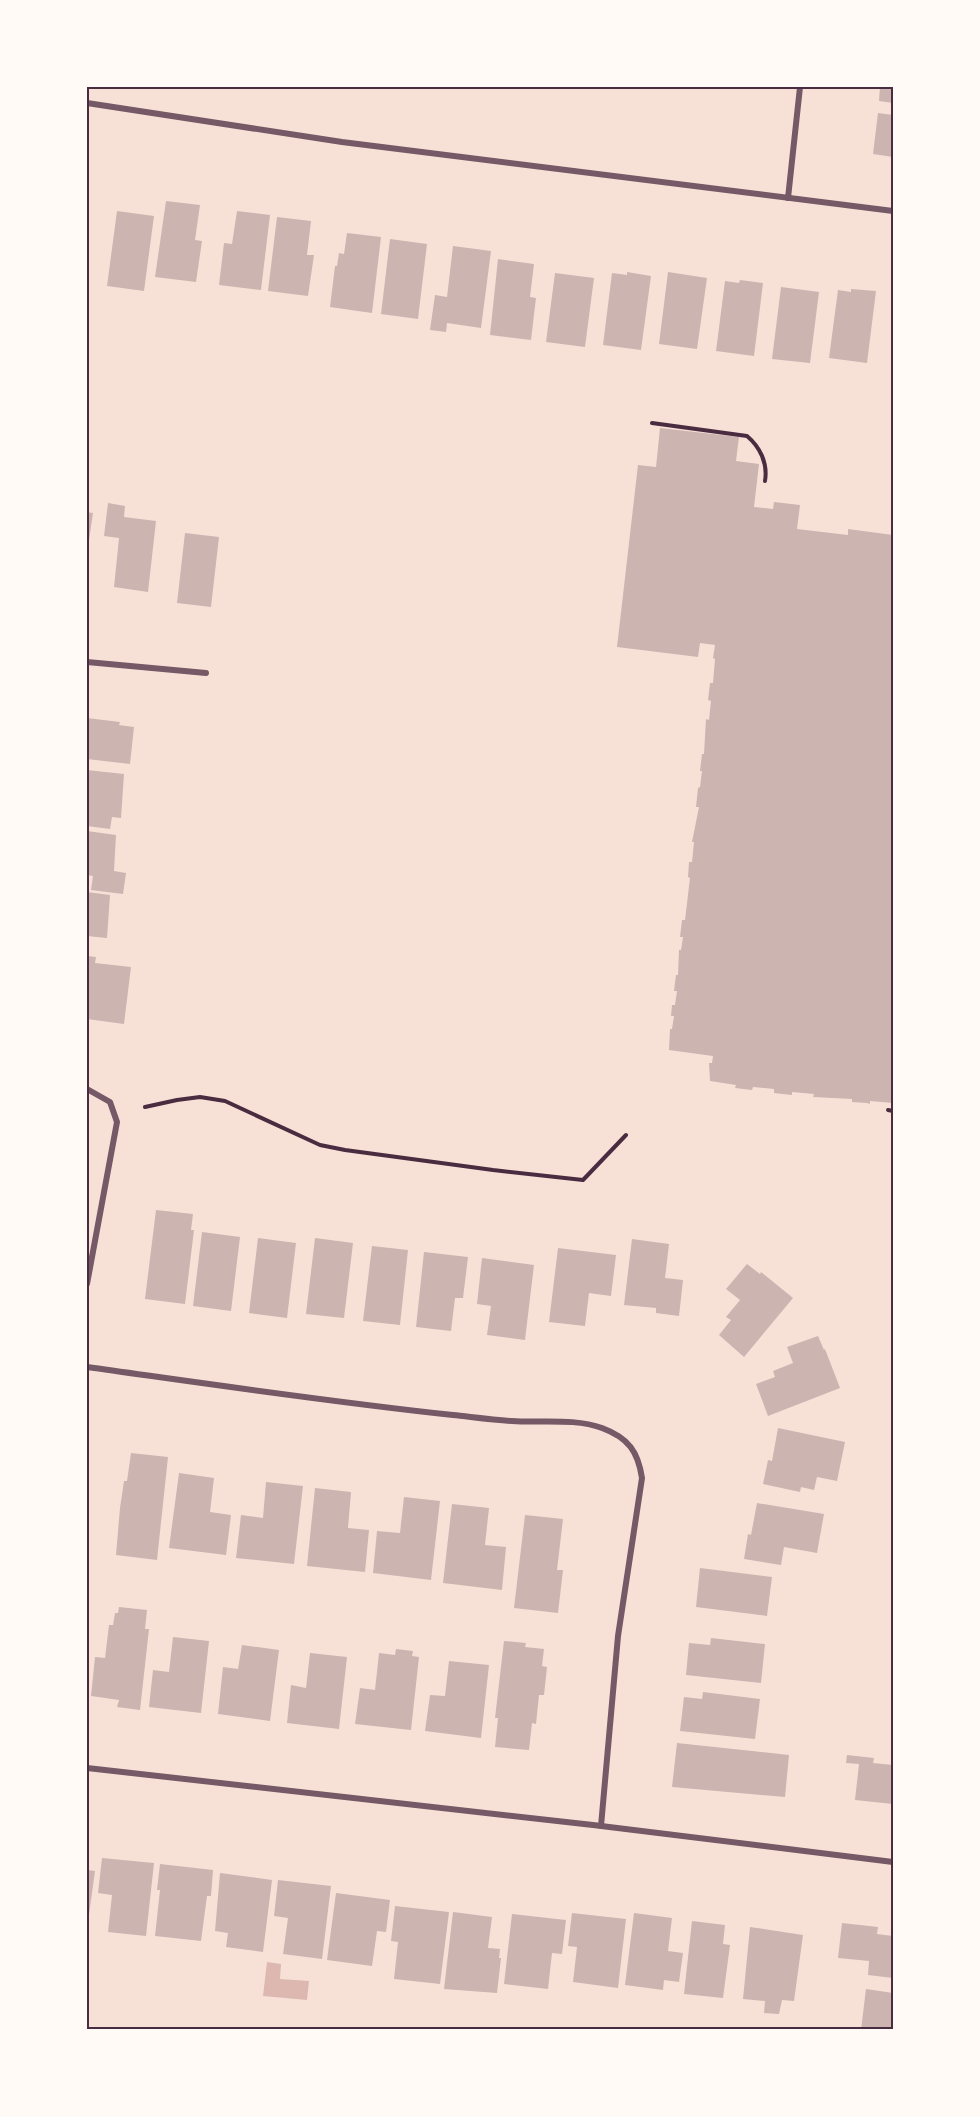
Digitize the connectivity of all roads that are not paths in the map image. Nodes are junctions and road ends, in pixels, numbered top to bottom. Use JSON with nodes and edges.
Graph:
{"nodes":[{"id":1,"x":800,"y":87,"type":"edge"},
{"id":2,"x":87,"y":103,"type":"edge"},
{"id":3,"x":788,"y":198,"type":"junction"},
{"id":4,"x":893,"y":211,"type":"edge"},
{"id":5,"x":87,"y":662,"type":"edge"},
{"id":6,"x":207,"y":673,"type":"dead end"},
{"id":7,"x":87,"y":1089,"type":"edge"},
{"id":8,"x":87,"y":1284,"type":"edge"},
{"id":9,"x":87,"y":1367,"type":"edge"},
{"id":10,"x":87,"y":1768,"type":"edge"},
{"id":11,"x":601,"y":1826,"type":"junction"},
{"id":12,"x":893,"y":1862,"type":"edge"}],
"edges":[{"from":1,"to":3,"type":"street"},
{"from":2,"to":3,"type":"street"},
{"from":3,"to":4,"type":"street"},
{"from":5,"to":6,"type":"street"},
{"from":7,"to":8,"type":"street"},
{"from":9,"to":11,"type":"street"},
{"from":10,"to":11,"type":"street"},
{"from":11,"to":12,"type":"street"}]}
